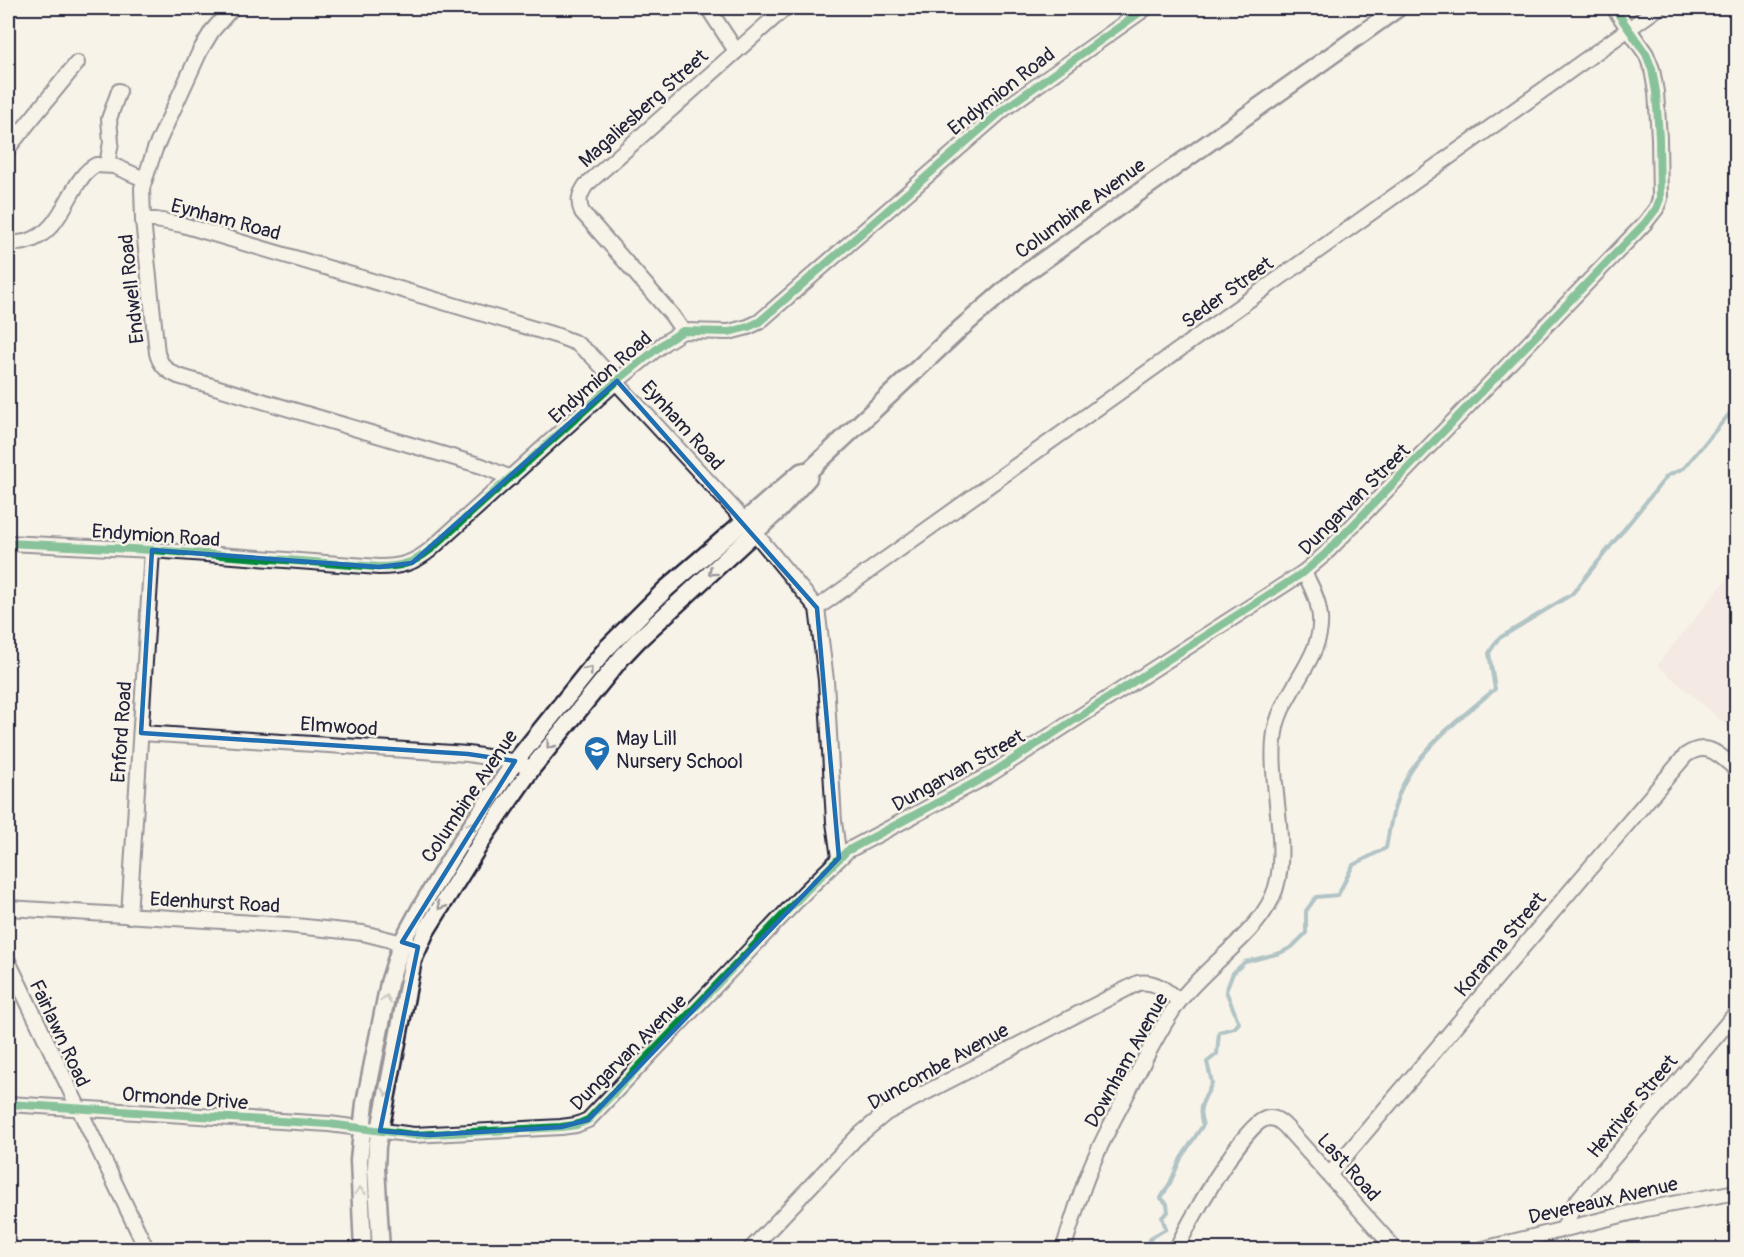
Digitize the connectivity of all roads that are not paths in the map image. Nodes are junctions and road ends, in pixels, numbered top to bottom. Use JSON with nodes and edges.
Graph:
{"nodes":[{"id":1,"x":232,"y":8,"type":"edge"},
{"id":2,"x":708,"y":8,"type":"edge"},
{"id":3,"x":784,"y":8,"type":"edge"},
{"id":4,"x":1146,"y":8,"type":"edge"},
{"id":5,"x":1398,"y":8,"type":"edge"},
{"id":6,"x":1614,"y":8,"type":"edge"},
{"id":7,"x":1658,"y":8,"type":"edge"},
{"id":8,"x":1629,"y":28,"type":"junction"},
{"id":9,"x":736,"y":51,"type":"junction"},
{"id":10,"x":77,"y":63,"type":"dead end"},
{"id":11,"x":119,"y":91,"type":"dead end"},
{"id":12,"x":8,"y":148,"type":"edge"},
{"id":13,"x":107,"y":165,"type":"junction"},
{"id":14,"x":144,"y":179,"type":"junction"},
{"id":15,"x":143,"y":219,"type":"junction"},
{"id":16,"x":8,"y":240,"type":"edge"},
{"id":17,"x":683,"y":331,"type":"junction"},
{"id":18,"x":617,"y":381,"type":"junction"},
{"id":19,"x":510,"y":478,"type":"junction"},
{"id":20,"x":750,"y":527,"type":"junction"},
{"id":21,"x":8,"y":543,"type":"edge"},
{"id":22,"x":152,"y":550,"type":"junction"},
{"id":23,"x":1304,"y":572,"type":"junction"},
{"id":24,"x":817,"y":608,"type":"junction"},
{"id":25,"x":632,"y":634,"type":"junction"},
{"id":26,"x":141,"y":733,"type":"junction"},
{"id":27,"x":515,"y":762,"type":"junction"},
{"id":28,"x":532,"y":768,"type":"junction"},
{"id":29,"x":1737,"y":769,"type":"edge"},
{"id":30,"x":839,"y":858,"type":"junction"},
{"id":31,"x":8,"y":908,"type":"edge"},
{"id":32,"x":129,"y":916,"type":"junction"},
{"id":33,"x":410,"y":944,"type":"junction"},
{"id":34,"x":8,"y":961,"type":"edge"},
{"id":35,"x":1179,"y":1001,"type":"junction"},
{"id":36,"x":1737,"y":1013,"type":"edge"},
{"id":37,"x":8,"y":1104,"type":"edge"},
{"id":38,"x":78,"y":1107,"type":"junction"},
{"id":39,"x":361,"y":1128,"type":"junction"},
{"id":40,"x":380,"y":1131,"type":"junction"},
{"id":41,"x":1330,"y":1174,"type":"junction"},
{"id":42,"x":1737,"y":1192,"type":"edge"},
{"id":43,"x":1564,"y":1227,"type":"junction"},
{"id":44,"x":147,"y":1250,"type":"edge"},
{"id":45,"x":363,"y":1250,"type":"edge"},
{"id":46,"x":381,"y":1250,"type":"edge"},
{"id":47,"x":750,"y":1250,"type":"edge"},
{"id":48,"x":1063,"y":1250,"type":"edge"},
{"id":49,"x":1176,"y":1250,"type":"edge"},
{"id":50,"x":1396,"y":1250,"type":"edge"},
{"id":51,"x":1479,"y":1250,"type":"edge"}],
"edges":[{"from":1,"to":14,"type":"street","name":"Endwell Road"},
{"from":2,"to":9,"type":"street"},
{"from":3,"to":9,"type":"street","name":"Magaliesberg Street"},
{"from":4,"to":17,"type":"street","name":"Endymion Road"},
{"from":5,"to":20,"type":"main road","name":"Columbine Avenue"},
{"from":6,"to":8,"type":"street","name":"Dungarvan Street"},
{"from":7,"to":8,"type":"street","name":"Seder Street"},
{"from":8,"to":23,"type":"street","name":"Dungarvan Street"},
{"from":8,"to":24,"type":"street","name":"Seder Street"},
{"from":9,"to":17,"type":"street","name":"Magaliesberg Street"},
{"from":10,"to":12,"type":"street"},
{"from":11,"to":13,"type":"street"},
{"from":13,"to":14,"type":"street"},
{"from":13,"to":16,"type":"street"},
{"from":14,"to":15,"type":"street","name":"Endwell Road"},
{"from":15,"to":18,"type":"street","name":"Eynham Road"},
{"from":15,"to":19,"type":"street","name":"Endwell Road"},
{"from":17,"to":18,"type":"street","name":"Endymion Road"},
{"from":18,"to":19,"type":"street","name":"Endymion Road"},
{"from":18,"to":20,"type":"street","name":"Eynham Road"},
{"from":19,"to":22,"type":"street","name":"Endymion Road"},
{"from":20,"to":24,"type":"street","name":"Eynham Road"},
{"from":20,"to":25,"type":"main road","name":"Columbine Avenue"},
{"from":21,"to":22,"type":"street","name":"Endymion Road"},
{"from":22,"to":26,"type":"street","name":"Enford Road"},
{"from":23,"to":30,"type":"street","name":"Dungarvan Street"},
{"from":23,"to":35,"type":"street","name":"Downham Avenue"},
{"from":24,"to":30,"type":"street"},
{"from":27,"to":25,"type":"main road","name":"Columbine Avenue","one_way":true},
{"from":25,"to":28,"type":"main road","name":"Columbine Avenue","one_way":true},
{"from":26,"to":27,"type":"street","name":"Elmwood"},
{"from":26,"to":32,"type":"street","name":"Enford Road"},
{"from":27,"to":28,"type":"street","name":"Elmwood"},
{"from":33,"to":27,"type":"main road","name":"Columbine Avenue","one_way":true},
{"from":28,"to":33,"type":"main road","name":"Columbine Avenue","one_way":true},
{"from":29,"to":41,"type":"street","name":"Koranna Street"},
{"from":30,"to":40,"type":"street","name":"Dungarvan Avenue"},
{"from":31,"to":32,"type":"street","name":"Edenhurst Road"},
{"from":32,"to":33,"type":"street","name":"Edenhurst Road"},
{"from":39,"to":33,"type":"main road","name":"Columbine Avenue","one_way":true},
{"from":33,"to":40,"type":"main road","name":"Columbine Avenue","one_way":true},
{"from":34,"to":38,"type":"street","name":"Fairlawn Road"},
{"from":35,"to":47,"type":"street","name":"Duncombe Avenue"},
{"from":35,"to":48,"type":"street","name":"Downham Avenue"},
{"from":36,"to":43,"type":"street","name":"Hexriver Street"},
{"from":37,"to":38,"type":"street","name":"Ormonde Drive"},
{"from":38,"to":39,"type":"street","name":"Ormonde Drive"},
{"from":38,"to":44,"type":"street","name":"Fairlawn Road"},
{"from":39,"to":40,"type":"street","name":"Dungarvan Avenue"},
{"from":45,"to":39,"type":"main road","name":"Columbine Avenue","one_way":true},
{"from":40,"to":46,"type":"main road","name":"Columbine Avenue"},
{"from":41,"to":49,"type":"street","name":"Last Road"},
{"from":41,"to":50,"type":"street","name":"Last Road"},
{"from":42,"to":43,"type":"street","name":"Devereaux Avenue"},
{"from":43,"to":51,"type":"street","name":"Devereaux Avenue"}]}
